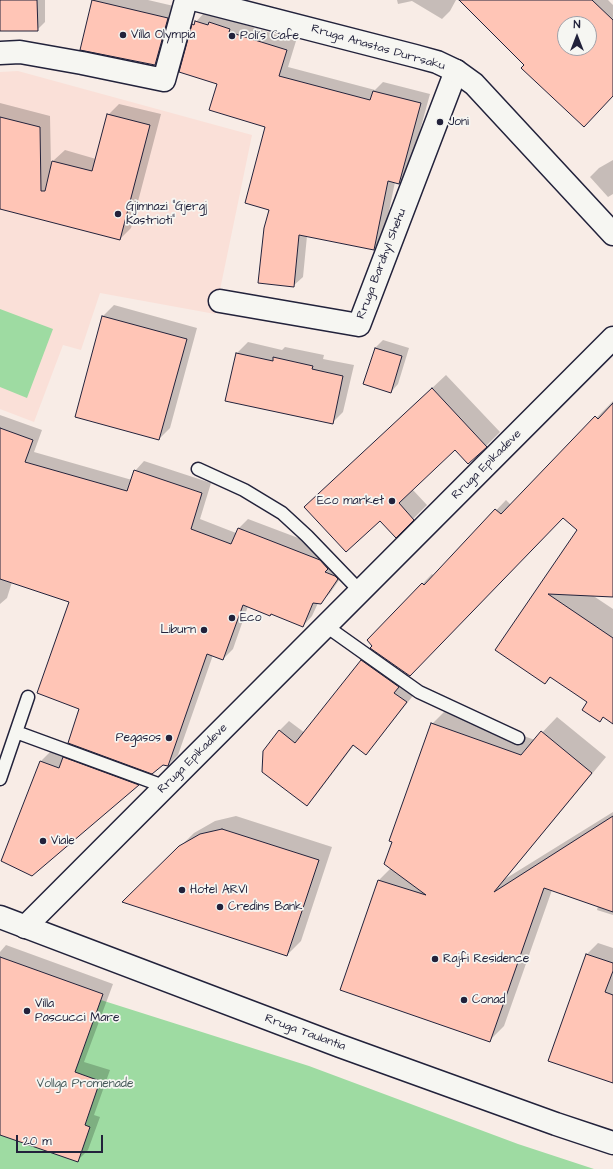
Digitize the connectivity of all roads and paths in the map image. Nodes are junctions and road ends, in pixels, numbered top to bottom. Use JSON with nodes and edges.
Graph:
{"nodes":[{"id":1,"x":186,"y":0,"type":"edge"},
{"id":2,"x":197,"y":0,"type":"edge"},
{"id":3,"x":0,"y":53,"type":"edge"},
{"id":4,"x":456,"y":71,"type":"junction"},
{"id":5,"x":613,"y":234,"type":"edge"},
{"id":6,"x":220,"y":301,"type":"dead end"},
{"id":7,"x":613,"y":338,"type":"edge"},
{"id":8,"x":198,"y":468,"type":"dead end"},
{"id":9,"x":360,"y":591,"type":"junction"},
{"id":10,"x":326,"y":626,"type":"junction"},
{"id":11,"x":28,"y":697,"type":"dead end"},
{"id":12,"x":16,"y":732,"type":"junction"},
{"id":13,"x":518,"y":738,"type":"dead end"},
{"id":14,"x":0,"y":779,"type":"edge"},
{"id":15,"x":166,"y":786,"type":"junction"},
{"id":16,"x":0,"y":917,"type":"edge"},
{"id":17,"x":25,"y":927,"type":"junction"},
{"id":18,"x":613,"y":1142,"type":"edge"}],
"edges":[{"from":1,"to":3,"type":"street"},
{"from":2,"to":4,"type":"street","name":"Rruga Anastas Durrsaku"},
{"from":4,"to":5,"type":"street","name":"Rruga Anastas Durrsaku"},
{"from":4,"to":6,"type":"street","name":"Rruga Bardhyl Shehu"},
{"from":7,"to":9,"type":"street","name":"Rruga Epikadeve"},
{"from":8,"to":9,"type":"lane"},
{"from":9,"to":10,"type":"street","name":"Rruga Epikadeve"},
{"from":10,"to":13,"type":"lane"},
{"from":10,"to":15,"type":"street","name":"Rruga Epikadeve"},
{"from":11,"to":12,"type":"lane"},
{"from":12,"to":14,"type":"lane"},
{"from":12,"to":15,"type":"lane"},
{"from":15,"to":17,"type":"street","name":"Rruga Epikadeve"},
{"from":16,"to":17,"type":"street","name":"Rruga Taulantia"},
{"from":17,"to":18,"type":"street","name":"Rruga Taulantia"}]}
